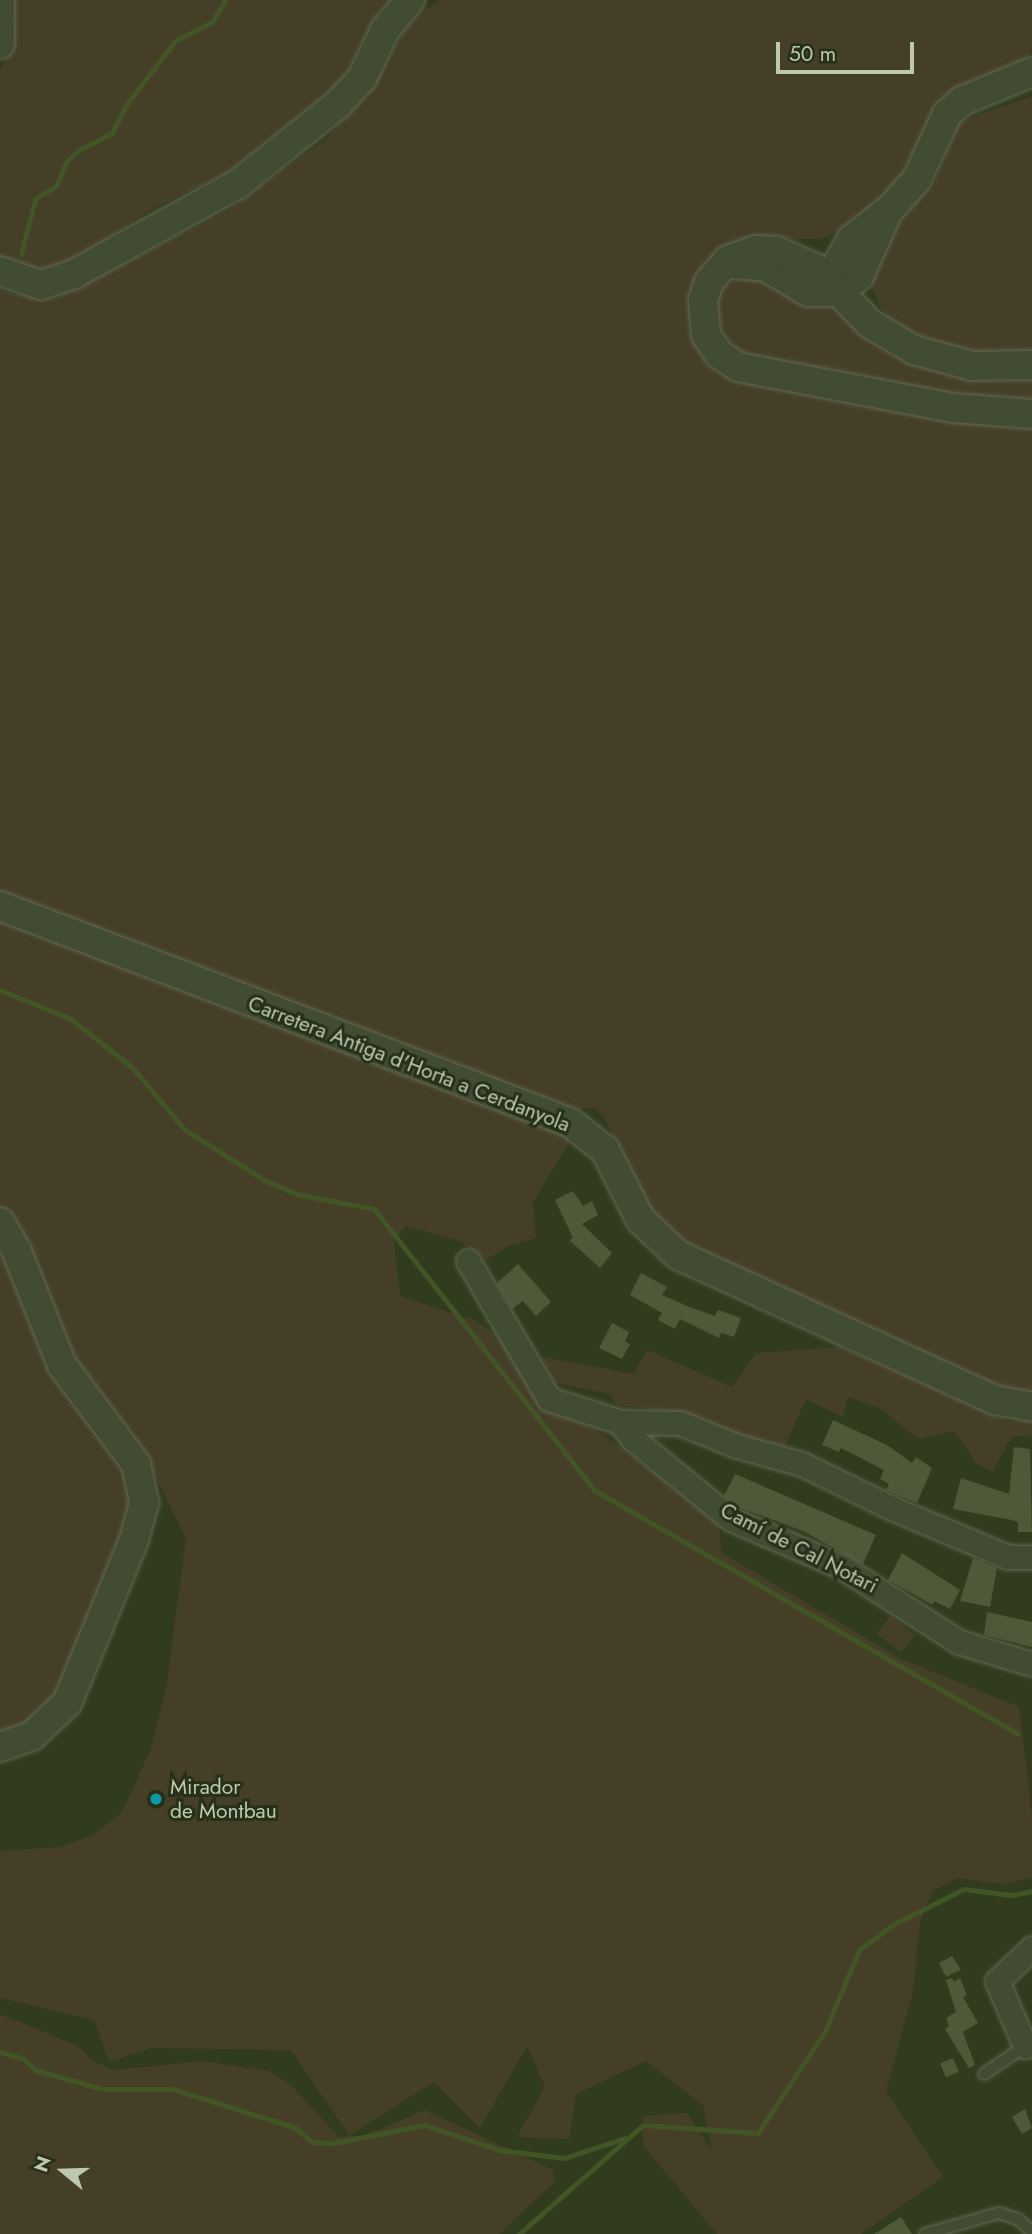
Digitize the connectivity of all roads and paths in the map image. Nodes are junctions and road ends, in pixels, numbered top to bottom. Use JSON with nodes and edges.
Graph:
{"nodes":[{"id":1,"x":0,"y":0,"type":"edge"},
{"id":2,"x":410,"y":0,"type":"edge"},
{"id":3,"x":0,"y":44,"type":"edge"},
{"id":4,"x":1032,"y":72,"type":"edge"},
{"id":5,"x":891,"y":208,"type":"junction"},
{"id":6,"x":852,"y":239,"type":"junction"},
{"id":7,"x":777,"y":251,"type":"junction"},
{"id":8,"x":721,"y":267,"type":"junction"},
{"id":9,"x":864,"y":267,"type":"junction"},
{"id":10,"x":0,"y":271,"type":"edge"},
{"id":11,"x":836,"y":289,"type":"junction"},
{"id":12,"x":880,"y":332,"type":"junction"},
{"id":13,"x":1032,"y":365,"type":"edge"},
{"id":14,"x":1032,"y":414,"type":"edge"},
{"id":15,"x":0,"y":906,"type":"edge"},
{"id":16,"x":0,"y":1222,"type":"edge"},
{"id":17,"x":468,"y":1261,"type":"dead end"},
{"id":18,"x":1032,"y":1407,"type":"edge"},
{"id":19,"x":620,"y":1422,"type":"junction"},
{"id":20,"x":1032,"y":1557,"type":"edge"},
{"id":21,"x":1032,"y":1664,"type":"edge"},
{"id":22,"x":0,"y":1747,"type":"edge"},
{"id":23,"x":1032,"y":1948,"type":"edge"},
{"id":24,"x":1028,"y":2044,"type":"edge"},
{"id":25,"x":984,"y":2074,"type":"dead end"},
{"id":26,"x":1032,"y":2232,"type":"edge"},
{"id":27,"x":925,"y":2234,"type":"edge"}],
"edges":[{"from":1,"to":3,"type":"street"},
{"from":2,"to":10,"type":"street"},
{"from":4,"to":5,"type":"street"},
{"from":5,"to":6,"type":"street"},
{"from":5,"to":9,"type":"street"},
{"from":6,"to":7,"type":"street"},
{"from":6,"to":11,"type":"street"},
{"from":7,"to":8,"type":"street"},
{"from":7,"to":11,"type":"street"},
{"from":8,"to":11,"type":"street"},
{"from":8,"to":14,"type":"street"},
{"from":9,"to":11,"type":"street"},
{"from":9,"to":12,"type":"street"},
{"from":11,"to":12,"type":"street"},
{"from":12,"to":13,"type":"street"},
{"from":15,"to":18,"type":"street","name":"Carretera Antiga d'Horta a Cerdanyola"},
{"from":16,"to":22,"type":"street"},
{"from":17,"to":19,"type":"street","name":"Camí de Cal Notari"},
{"from":19,"to":20,"type":"street","name":"Camí de Cal Notari"},
{"from":19,"to":21,"type":"street","name":"Camí de Cal Notari"},
{"from":23,"to":24,"type":"street"},
{"from":24,"to":25,"type":"lane"},
{"from":26,"to":27,"type":"lane"}]}
